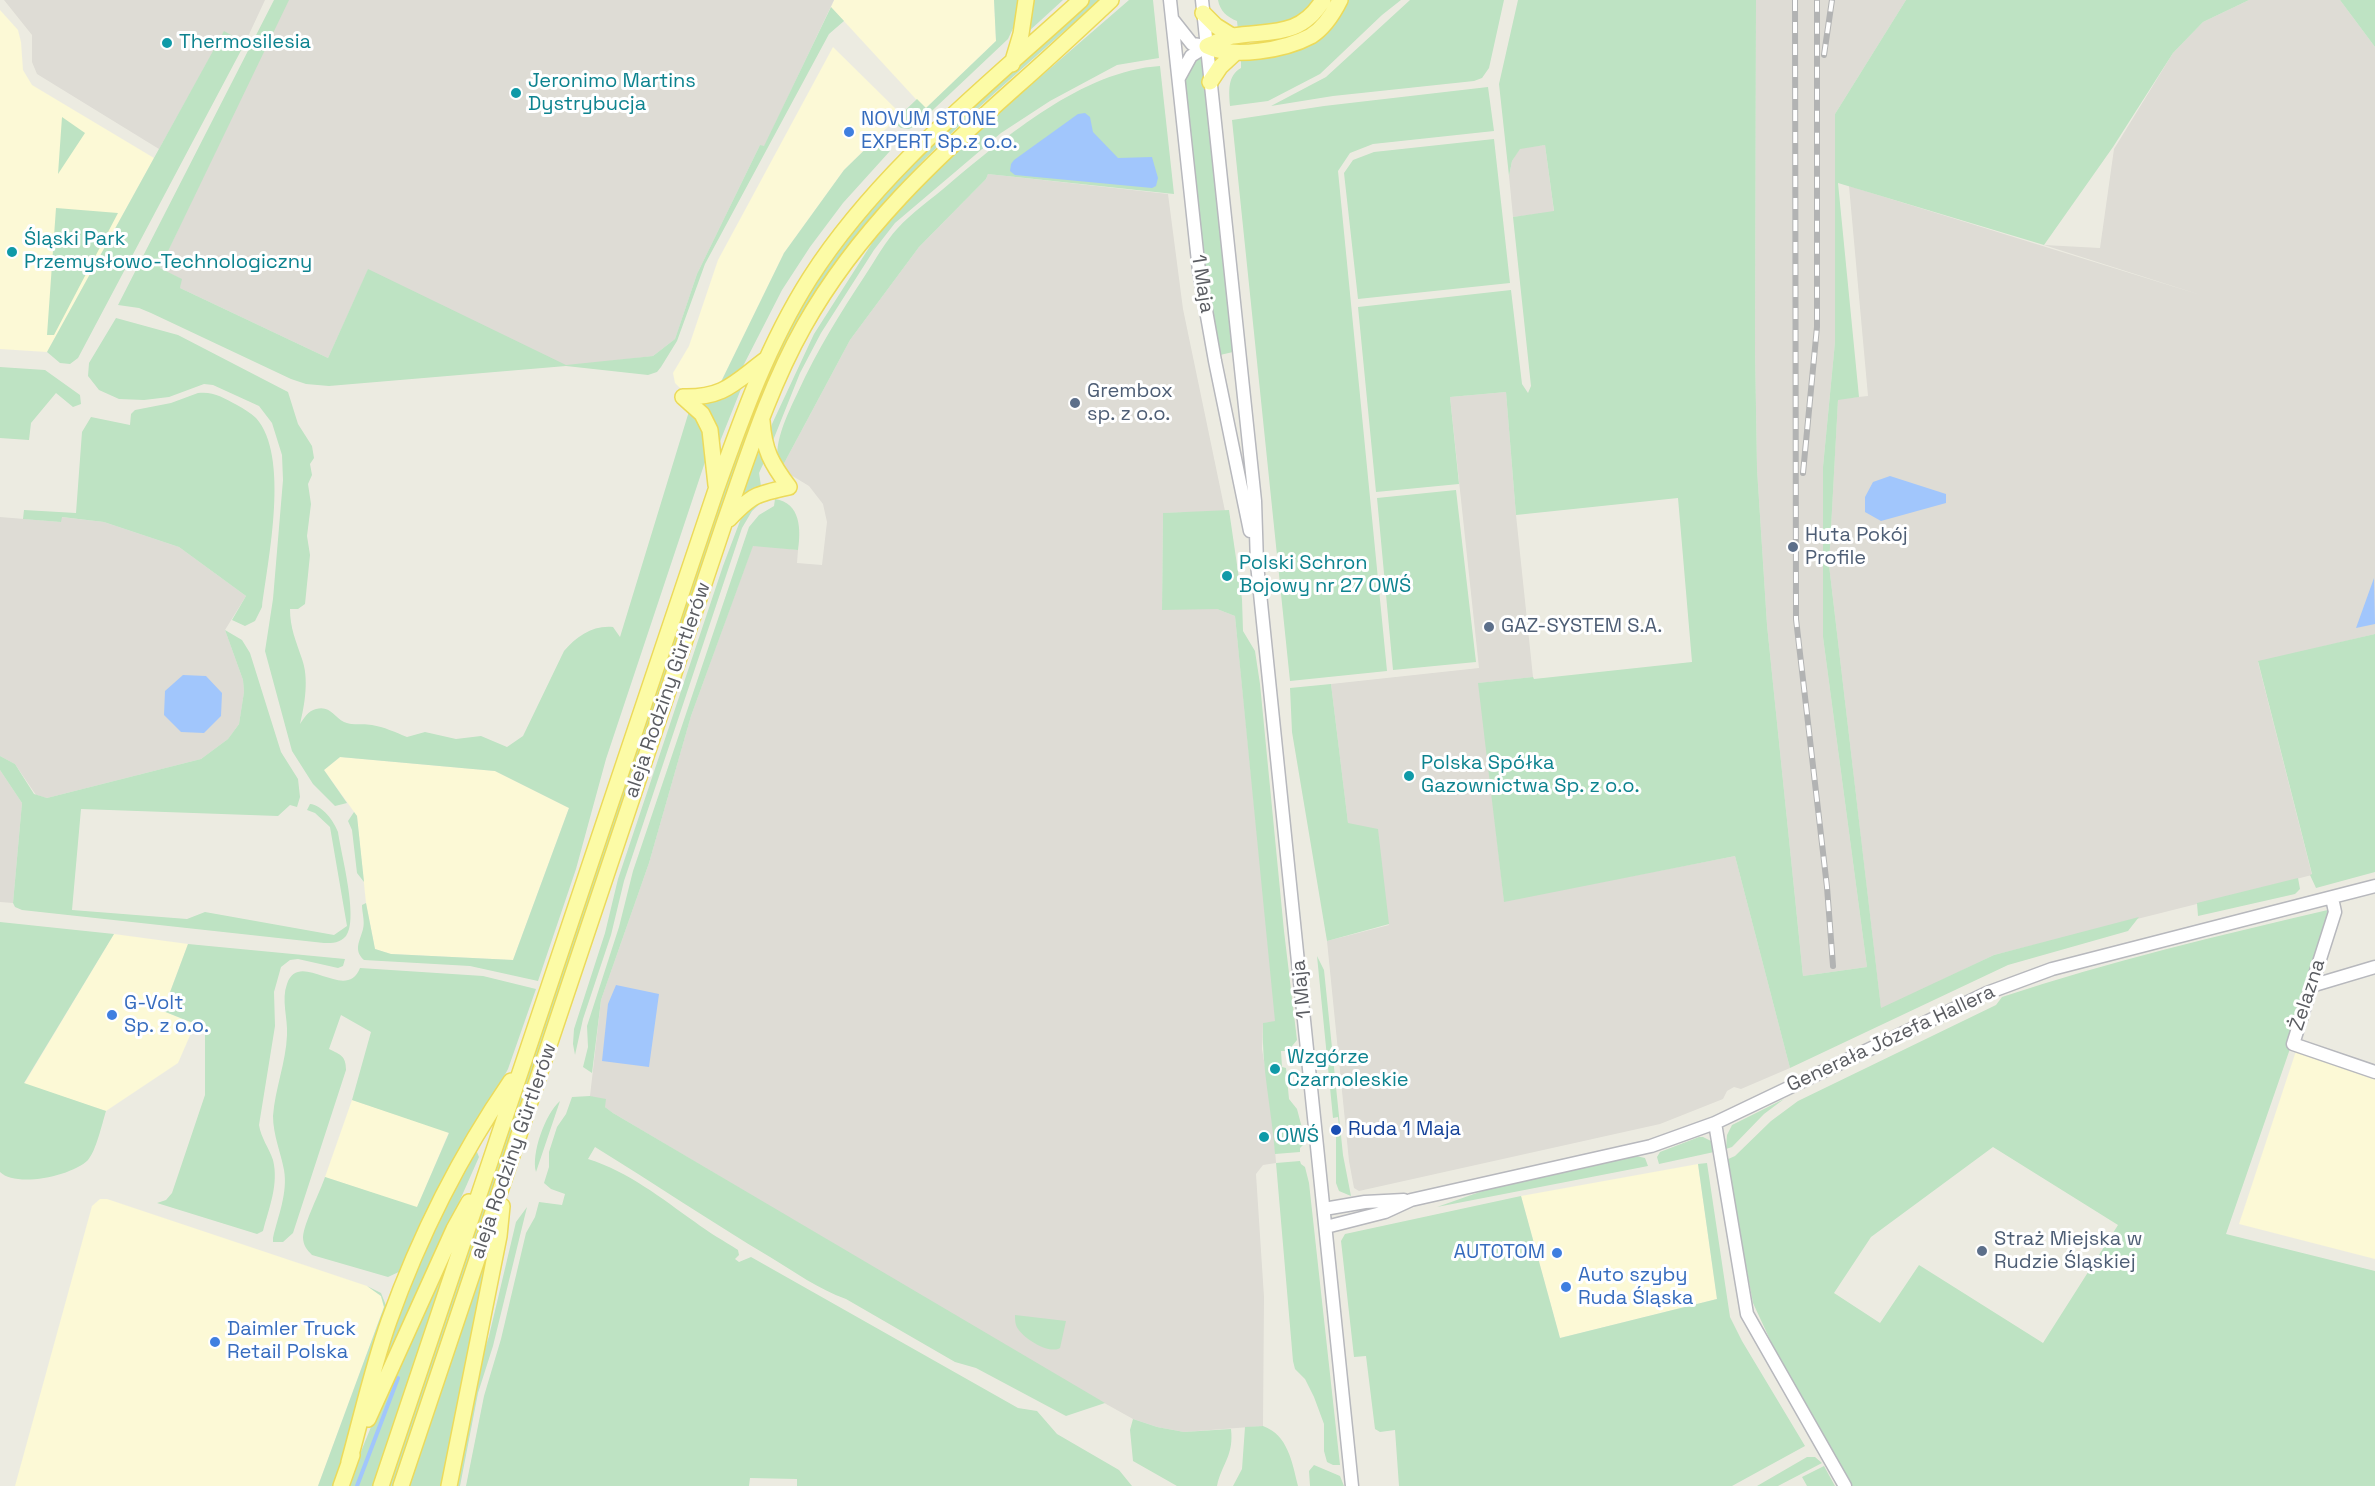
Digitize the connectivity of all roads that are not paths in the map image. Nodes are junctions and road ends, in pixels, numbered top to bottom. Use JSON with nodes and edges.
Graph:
{"nodes":[{"id":1,"x":1026,"y":0,"type":"edge"},
{"id":2,"x":1081,"y":0,"type":"edge"},
{"id":3,"x":1111,"y":0,"type":"edge"},
{"id":4,"x":1170,"y":0,"type":"edge"},
{"id":5,"x":1323,"y":0,"type":"edge"},
{"id":6,"x":1340,"y":0,"type":"edge"},
{"id":7,"x":1203,"y":7,"type":"edge"},
{"id":8,"x":1172,"y":19,"type":"junction"},
{"id":9,"x":1232,"y":36,"type":"junction"},
{"id":10,"x":1207,"y":46,"type":"junction"},
{"id":11,"x":1234,"y":54,"type":"junction"},
{"id":12,"x":1012,"y":64,"type":"junction"},
{"id":13,"x":1178,"y":79,"type":"junction"},
{"id":14,"x":1210,"y":82,"type":"junction"},
{"id":15,"x":765,"y":360,"type":"junction"},
{"id":16,"x":762,"y":418,"type":"junction"},
{"id":17,"x":716,"y":489,"type":"junction"},
{"id":18,"x":724,"y":524,"type":"junction"},
{"id":19,"x":1257,"y":564,"type":"junction"},
{"id":20,"x":2375,"y":886,"type":"edge"},
{"id":21,"x":2332,"y":898,"type":"junction"},
{"id":22,"x":2375,"y":967,"type":"edge"},
{"id":23,"x":2310,"y":986,"type":"junction"},
{"id":24,"x":523,"y":1064,"type":"junction"},
{"id":25,"x":2375,"y":1072,"type":"edge"},
{"id":26,"x":1715,"y":1123,"type":"junction"},
{"id":27,"x":486,"y":1173,"type":"junction"},
{"id":28,"x":505,"y":1176,"type":"junction"},
{"id":29,"x":1412,"y":1200,"type":"junction"},
{"id":30,"x":1324,"y":1209,"type":"junction"},
{"id":31,"x":1326,"y":1227,"type":"junction"},
{"id":32,"x":349,"y":1462,"type":"junction"},
{"id":33,"x":341,"y":1486,"type":"edge"},
{"id":34,"x":381,"y":1486,"type":"edge"},
{"id":35,"x":401,"y":1486,"type":"edge"},
{"id":36,"x":449,"y":1486,"type":"edge"},
{"id":37,"x":1352,"y":1486,"type":"edge"},
{"id":38,"x":1845,"y":1486,"type":"edge"}],
"edges":[{"from":1,"to":12,"type":"main road"},
{"from":2,"to":12,"type":"main road","name":"aleja Rodziny Gürtlerów"},
{"from":3,"to":16,"type":"main road","name":"aleja Rodziny Gürtlerów"},
{"from":4,"to":8,"type":"street","name":"1 Maja"},
{"from":5,"to":9,"type":"main road"},
{"from":6,"to":11,"type":"main road"},
{"from":7,"to":9,"type":"main road"},
{"from":7,"to":10,"type":"street","name":"1 Maja"},
{"from":8,"to":10,"type":"street"},
{"from":8,"to":13,"type":"street","name":"1 Maja"},
{"from":9,"to":10,"type":"main road"},
{"from":10,"to":11,"type":"main road"},
{"from":10,"to":13,"type":"street"},
{"from":10,"to":14,"type":"street","name":"1 Maja"},
{"from":11,"to":14,"type":"main road"},
{"from":12,"to":15,"type":"main road","name":"aleja Rodziny Gürtlerów"},
{"from":13,"to":19,"type":"street","name":"1 Maja"},
{"from":14,"to":19,"type":"street","name":"1 Maja"},
{"from":15,"to":17,"type":"main road","name":"aleja Rodziny Gürtlerów"},
{"from":15,"to":17,"type":"main road"},
{"from":16,"to":18,"type":"main road","name":"aleja Rodziny Gürtlerów"},
{"from":16,"to":18,"type":"main road"},
{"from":17,"to":24,"type":"main road","name":"aleja Rodziny Gürtlerów"},
{"from":18,"to":28,"type":"main road","name":"aleja Rodziny Gürtlerów"},
{"from":19,"to":30,"type":"street","name":"1 Maja"},
{"from":20,"to":21,"type":"street","name":"Generała Józefa Hallera"},
{"from":21,"to":23,"type":"street","name":"Żelazna"},
{"from":21,"to":26,"type":"street","name":"Generała Józefa Hallera"},
{"from":22,"to":23,"type":"street"},
{"from":23,"to":25,"type":"street","name":"Żelazna"},
{"from":24,"to":27,"type":"main road","name":"aleja Rodziny Gürtlerów"},
{"from":24,"to":32,"type":"main road"},
{"from":26,"to":29,"type":"street","name":"Generała Józefa Hallera"},
{"from":26,"to":38,"type":"street"},
{"from":27,"to":32,"type":"main road"},
{"from":27,"to":34,"type":"main road","name":"aleja Rodziny Gürtlerów"},
{"from":28,"to":35,"type":"main road","name":"aleja Rodziny Gürtlerów"},
{"from":28,"to":36,"type":"main road"},
{"from":29,"to":30,"type":"street","name":"Generała Józefa Hallera"},
{"from":29,"to":31,"type":"street","name":"Generała Józefa Hallera"},
{"from":30,"to":31,"type":"street","name":"1 Maja"},
{"from":31,"to":37,"type":"street","name":"1 Maja"},
{"from":32,"to":33,"type":"main road"}]}
